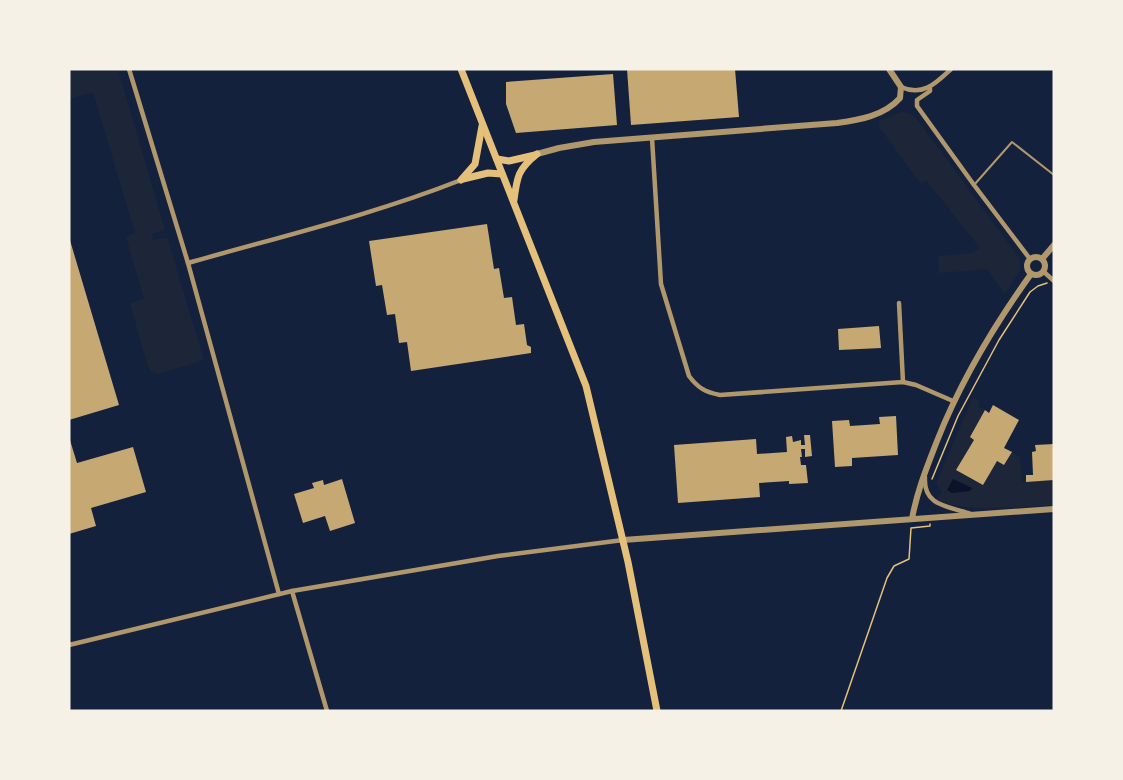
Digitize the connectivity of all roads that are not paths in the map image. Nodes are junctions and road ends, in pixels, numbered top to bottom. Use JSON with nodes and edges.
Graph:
{"nodes":[{"id":1,"x":129,"y":69,"type":"edge"},
{"id":2,"x":460,"y":69,"type":"edge"},
{"id":3,"x":889,"y":69,"type":"edge"},
{"id":4,"x":951,"y":69,"type":"edge"},
{"id":5,"x":902,"y":87,"type":"junction"},
{"id":6,"x":930,"y":88,"type":"junction"},
{"id":7,"x":482,"y":124,"type":"junction"},
{"id":8,"x":652,"y":138,"type":"junction"},
{"id":9,"x":537,"y":154,"type":"junction"},
{"id":10,"x":497,"y":159,"type":"junction"},
{"id":11,"x":502,"y":174,"type":"junction"},
{"id":12,"x":1054,"y":175,"type":"edge"},
{"id":13,"x":461,"y":180,"type":"junction"},
{"id":14,"x":974,"y":185,"type":"junction"},
{"id":15,"x":513,"y":202,"type":"junction"},
{"id":16,"x":1054,"y":245,"type":"edge"},
{"id":17,"x":1042,"y":259,"type":"junction"},
{"id":18,"x":1030,"y":260,"type":"junction"},
{"id":19,"x":188,"y":263,"type":"junction"},
{"id":20,"x":1044,"y":272,"type":"junction"},
{"id":21,"x":1031,"y":274,"type":"junction"},
{"id":22,"x":1054,"y":281,"type":"edge"},
{"id":23,"x":899,"y":303,"type":"dead end"},
{"id":24,"x":903,"y":382,"type":"junction"},
{"id":25,"x":953,"y":401,"type":"junction"},
{"id":26,"x":925,"y":470,"type":"junction"},
{"id":27,"x":1054,"y":509,"type":"edge"},
{"id":28,"x":973,"y":515,"type":"junction"},
{"id":29,"x":912,"y":519,"type":"junction"},
{"id":30,"x":623,"y":540,"type":"junction"},
{"id":31,"x":292,"y":591,"type":"junction"},
{"id":32,"x":279,"y":594,"type":"junction"},
{"id":33,"x":69,"y":645,"type":"edge"},
{"id":34,"x":327,"y":711,"type":"edge"},
{"id":35,"x":657,"y":711,"type":"edge"}],
"edges":[{"from":1,"to":19,"type":"street"},
{"from":2,"to":7,"type":"main road"},
{"from":3,"to":5,"type":"street"},
{"from":4,"to":6,"type":"street"},
{"from":5,"to":6,"type":"street"},
{"from":5,"to":8,"type":"street"},
{"from":6,"to":14,"type":"street"},
{"from":7,"to":10,"type":"main road"},
{"from":7,"to":13,"type":"main road"},
{"from":8,"to":9,"type":"street"},
{"from":8,"to":24,"type":"street"},
{"from":9,"to":10,"type":"main road"},
{"from":9,"to":15,"type":"main road"},
{"from":10,"to":11,"type":"main road"},
{"from":11,"to":13,"type":"main road"},
{"from":11,"to":15,"type":"main road"},
{"from":12,"to":14,"type":"lane"},
{"from":13,"to":19,"type":"street"},
{"from":14,"to":18,"type":"street"},
{"from":15,"to":30,"type":"main road"},
{"from":16,"to":17,"type":"street"},
{"from":17,"to":18,"type":"street"},
{"from":17,"to":20,"type":"street"},
{"from":18,"to":21,"type":"street"},
{"from":19,"to":32,"type":"street"},
{"from":20,"to":21,"type":"street"},
{"from":20,"to":22,"type":"street"},
{"from":21,"to":25,"type":"street"},
{"from":23,"to":24,"type":"street"},
{"from":24,"to":25,"type":"street"},
{"from":25,"to":26,"type":"street"},
{"from":26,"to":28,"type":"street"},
{"from":26,"to":29,"type":"street"},
{"from":27,"to":28,"type":"street"},
{"from":28,"to":29,"type":"street"},
{"from":29,"to":30,"type":"street"},
{"from":30,"to":31,"type":"street"},
{"from":30,"to":35,"type":"main road"},
{"from":31,"to":32,"type":"street"},
{"from":31,"to":34,"type":"street"},
{"from":32,"to":33,"type":"street"}]}
